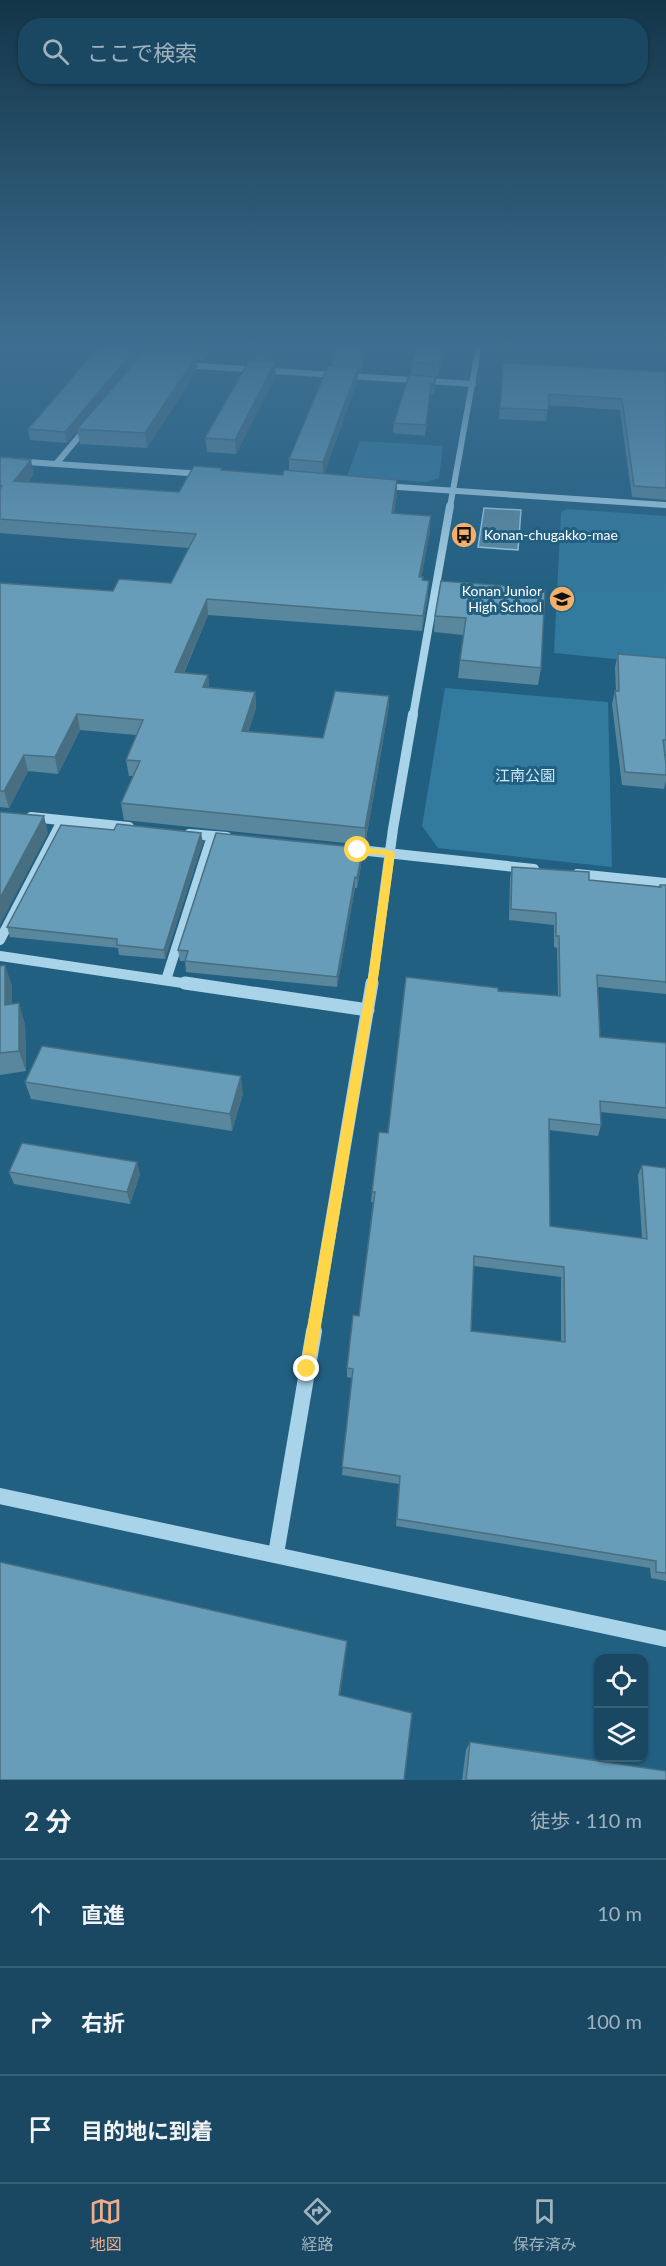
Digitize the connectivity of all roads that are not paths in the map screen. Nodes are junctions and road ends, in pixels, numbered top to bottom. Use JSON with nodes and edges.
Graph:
{"nodes":[{"id":1,"x":87,"y":428,"type":"edge"},
{"id":2,"x":465,"y":428,"type":"edge"},
{"id":3,"x":0,"y":460,"type":"edge"},
{"id":4,"x":56,"y":464,"type":"junction"},
{"id":5,"x":208,"y":474,"type":"edge"},
{"id":6,"x":372,"y":486,"type":"edge"},
{"id":7,"x":454,"y":491,"type":"junction"},
{"id":8,"x":666,"y":505,"type":"edge"},
{"id":9,"x":21,"y":816,"type":"edge"},
{"id":10,"x":62,"y":821,"type":"junction"},
{"id":11,"x":143,"y":829,"type":"edge"},
{"id":12,"x":178,"y":832,"type":"edge"},
{"id":13,"x":212,"y":836,"type":"junction"},
{"id":14,"x":235,"y":838,"type":"edge"},
{"id":15,"x":336,"y":848,"type":"edge"},
{"id":16,"x":390,"y":853,"type":"junction"},
{"id":17,"x":549,"y":870,"type":"edge"},
{"id":18,"x":571,"y":873,"type":"edge"},
{"id":19,"x":666,"y":883,"type":"edge"},
{"id":20,"x":0,"y":940,"type":"edge"},
{"id":21,"x":0,"y":956,"type":"edge"},
{"id":22,"x":166,"y":980,"type":"junction"},
{"id":23,"x":368,"y":1010,"type":"junction"},
{"id":24,"x":0,"y":1496,"type":"edge"},
{"id":25,"x":276,"y":1554,"type":"junction"},
{"id":26,"x":666,"y":1639,"type":"edge"}],
"edges":[{"from":1,"to":4,"type":"street"},
{"from":2,"to":7,"type":"street"},
{"from":3,"to":4,"type":"street"},
{"from":4,"to":5,"type":"street"},
{"from":6,"to":7,"type":"street"},
{"from":7,"to":8,"type":"street"},
{"from":7,"to":16,"type":"street"},
{"from":9,"to":10,"type":"street"},
{"from":10,"to":11,"type":"street"},
{"from":10,"to":20,"type":"street"},
{"from":12,"to":13,"type":"street"},
{"from":13,"to":14,"type":"street"},
{"from":13,"to":22,"type":"street"},
{"from":15,"to":16,"type":"street"},
{"from":16,"to":17,"type":"street"},
{"from":16,"to":23,"type":"street"},
{"from":18,"to":19,"type":"street"},
{"from":21,"to":22,"type":"street"},
{"from":22,"to":23,"type":"street"},
{"from":23,"to":25,"type":"street"},
{"from":24,"to":25,"type":"street"},
{"from":25,"to":26,"type":"street"}]}
